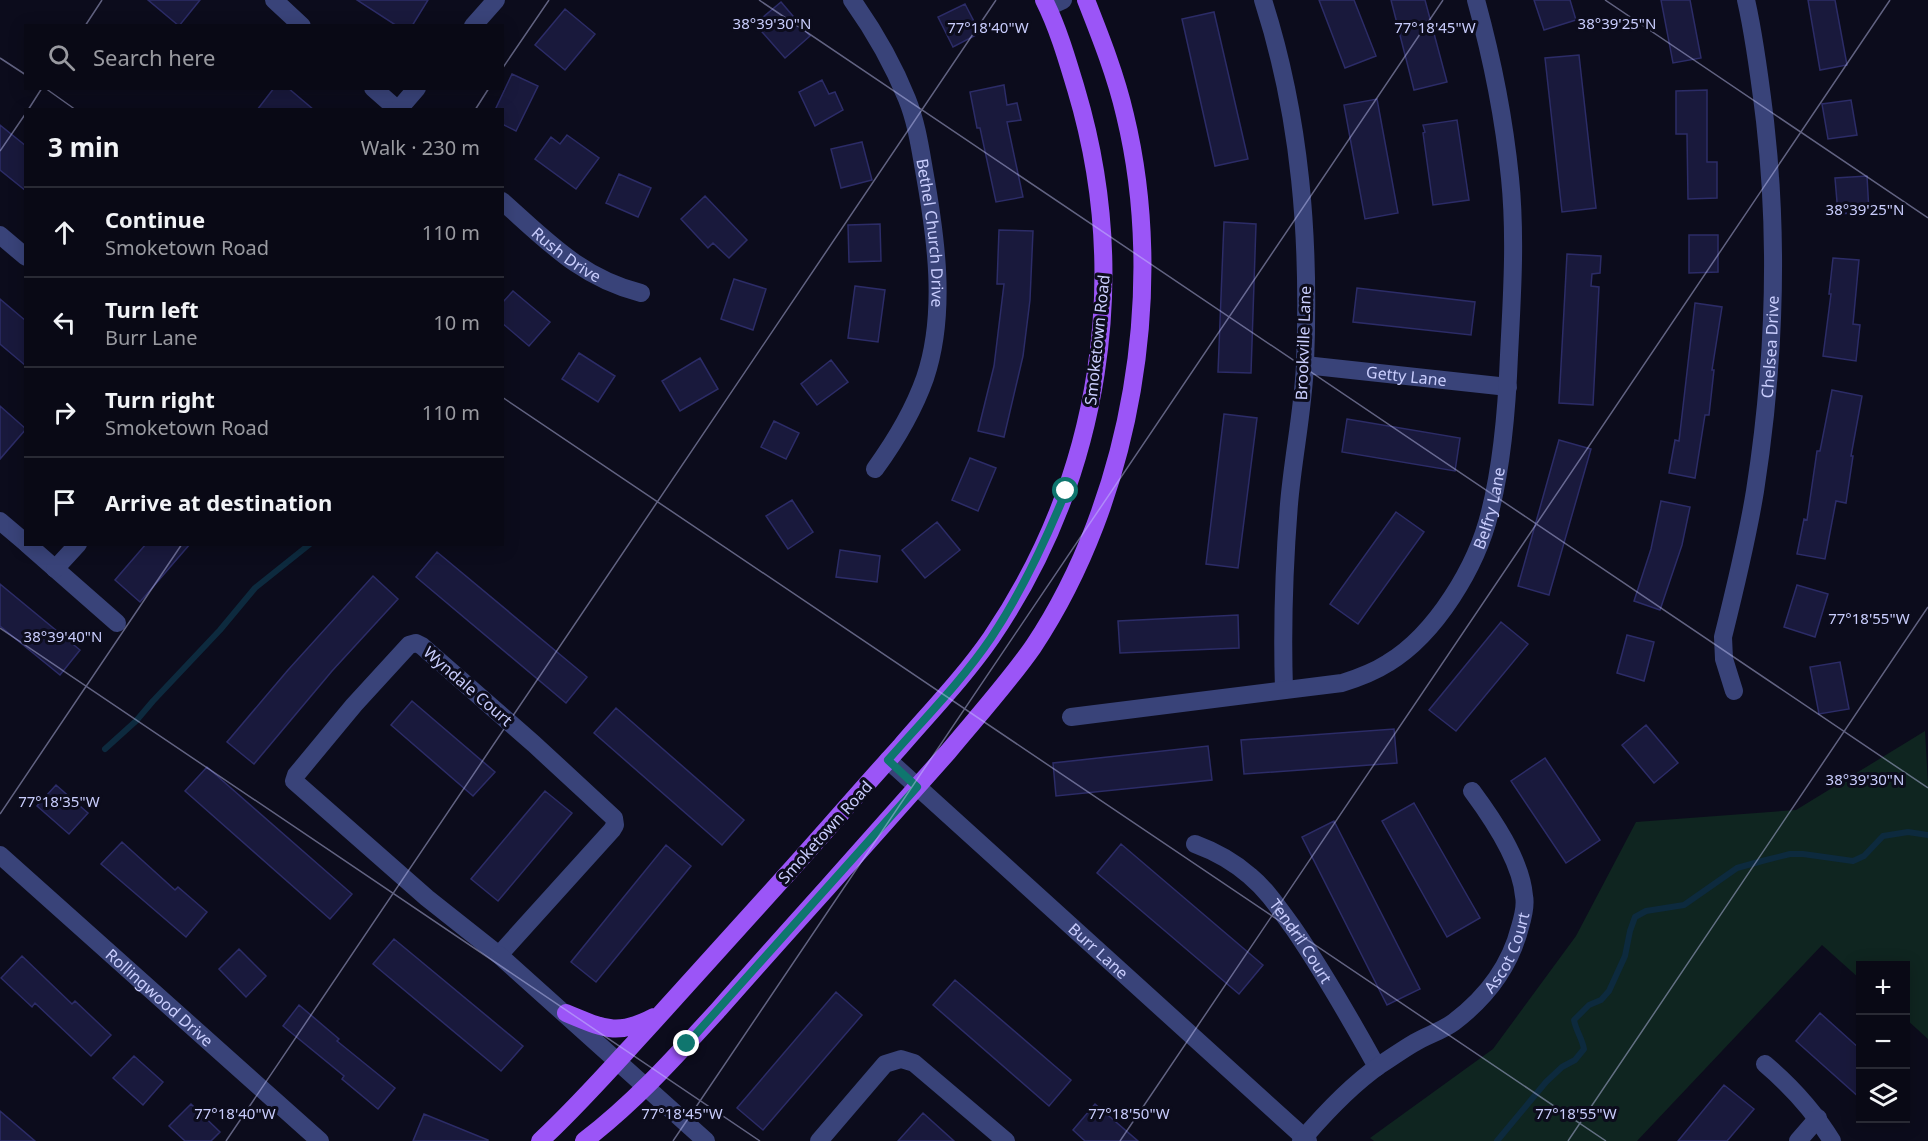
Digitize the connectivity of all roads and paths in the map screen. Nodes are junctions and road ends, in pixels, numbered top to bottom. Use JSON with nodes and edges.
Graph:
{"nodes":[{"id":1,"x":274,"y":0,"type":"edge"},
{"id":2,"x":496,"y":0,"type":"edge"},
{"id":3,"x":852,"y":0,"type":"edge"},
{"id":4,"x":1086,"y":0,"type":"edge"},
{"id":5,"x":1263,"y":0,"type":"edge"},
{"id":6,"x":1476,"y":0,"type":"edge"},
{"id":7,"x":1746,"y":0,"type":"edge"},
{"id":8,"x":1052,"y":2,"type":"edge"},
{"id":9,"x":300,"y":24,"type":"edge"},
{"id":10,"x":475,"y":24,"type":"edge"},
{"id":11,"x":375,"y":90,"type":"edge"},
{"id":12,"x":415,"y":90,"type":"edge"},
{"id":13,"x":396,"y":108,"type":"edge"},
{"id":14,"x":400,"y":108,"type":"edge"},
{"id":15,"x":504,"y":203,"type":"edge"},
{"id":16,"x":0,"y":235,"type":"edge"},
{"id":17,"x":24,"y":255,"type":"edge"},
{"id":18,"x":641,"y":293,"type":"dead end"},
{"id":19,"x":1305,"y":365,"type":"junction"},
{"id":20,"x":1508,"y":387,"type":"junction"},
{"id":21,"x":875,"y":469,"type":"dead end"},
{"id":22,"x":0,"y":520,"type":"edge"},
{"id":23,"x":24,"y":542,"type":"edge"},
{"id":24,"x":28,"y":546,"type":"edge"},
{"id":25,"x":76,"y":546,"type":"edge"},
{"id":26,"x":56,"y":569,"type":"junction"},
{"id":27,"x":117,"y":623,"type":"dead end"},
{"id":28,"x":1284,"y":690,"type":"junction"},
{"id":29,"x":1734,"y":691,"type":"dead end"},
{"id":30,"x":1071,"y":717,"type":"dead end"},
{"id":31,"x":888,"y":760,"type":"junction"},
{"id":32,"x":917,"y":787,"type":"junction"},
{"id":33,"x":1472,"y":791,"type":"dead end"},
{"id":34,"x":1195,"y":844,"type":"dead end"},
{"id":35,"x":0,"y":855,"type":"edge"},
{"id":36,"x":499,"y":955,"type":"junction"},
{"id":37,"x":566,"y":1013,"type":"junction"},
{"id":38,"x":661,"y":1014,"type":"junction"},
{"id":39,"x":618,"y":1061,"type":"junction"},
{"id":40,"x":1764,"y":1064,"type":"dead end"},
{"id":41,"x":1377,"y":1067,"type":"junction"},
{"id":42,"x":647,"y":1087,"type":"junction"},
{"id":43,"x":1818,"y":1118,"type":"junction"},
{"id":44,"x":1305,"y":1140,"type":"edge"},
{"id":45,"x":320,"y":1141,"type":"edge"},
{"id":46,"x":540,"y":1141,"type":"edge"},
{"id":47,"x":584,"y":1141,"type":"edge"},
{"id":48,"x":706,"y":1141,"type":"edge"},
{"id":49,"x":819,"y":1141,"type":"edge"},
{"id":50,"x":1006,"y":1141,"type":"edge"},
{"id":51,"x":1798,"y":1141,"type":"edge"},
{"id":52,"x":1832,"y":1141,"type":"edge"}],
"edges":[{"from":1,"to":9,"type":"street"},
{"from":2,"to":10,"type":"street"},
{"from":3,"to":21,"type":"street","name":"Bethel Church Drive"},
{"from":4,"to":32,"type":"main road"},
{"from":5,"to":19,"type":"street","name":"Brookville Lane"},
{"from":6,"to":20,"type":"street","name":"Belfry Lane"},
{"from":7,"to":29,"type":"street","name":"Chelsea Drive"},
{"from":8,"to":31,"type":"main road","name":"Smoketown Road"},
{"from":11,"to":13,"type":"street"},
{"from":12,"to":14,"type":"street"},
{"from":15,"to":18,"type":"street","name":"Rush Drive"},
{"from":16,"to":17,"type":"street"},
{"from":19,"to":20,"type":"street","name":"Getty Lane"},
{"from":19,"to":28,"type":"street","name":"Brookville Lane"},
{"from":20,"to":28,"type":"street","name":"Belfry Lane"},
{"from":22,"to":23,"type":"street"},
{"from":24,"to":26,"type":"street"},
{"from":25,"to":26,"type":"street"},
{"from":26,"to":27,"type":"street"},
{"from":28,"to":30,"type":"street","name":"Belfry Lane"},
{"from":31,"to":32,"type":"street","name":"Burr Lane"},
{"from":31,"to":38,"type":"main road","name":"Smoketown Road"},
{"from":32,"to":42,"type":"main road"},
{"from":32,"to":44,"type":"street","name":"Burr Lane"},
{"from":33,"to":41,"type":"street","name":"Ascot Court"},
{"from":34,"to":41,"type":"street","name":"Tendril Court"},
{"from":35,"to":45,"type":"street","name":"Rollingwood Drive"},
{"from":36,"to":36,"type":"street","name":"Wyndale Court"},
{"from":36,"to":37,"type":"street","name":"Wyndale Court"},
{"from":37,"to":38,"type":"main road"},
{"from":37,"to":39,"type":"street","name":"Wyndale Court"},
{"from":38,"to":39,"type":"main road","name":"Smoketown Road"},
{"from":39,"to":42,"type":"street","name":"Wyndale Court"},
{"from":39,"to":46,"type":"main road","name":"Smoketown Road"},
{"from":40,"to":43,"type":"street"},
{"from":41,"to":44,"type":"street","name":"Ascot Court"},
{"from":42,"to":47,"type":"main road"},
{"from":42,"to":48,"type":"street","name":"Wyndale Court"},
{"from":43,"to":51,"type":"street"},
{"from":43,"to":52,"type":"street"},
{"from":49,"to":50,"type":"street"}]}
